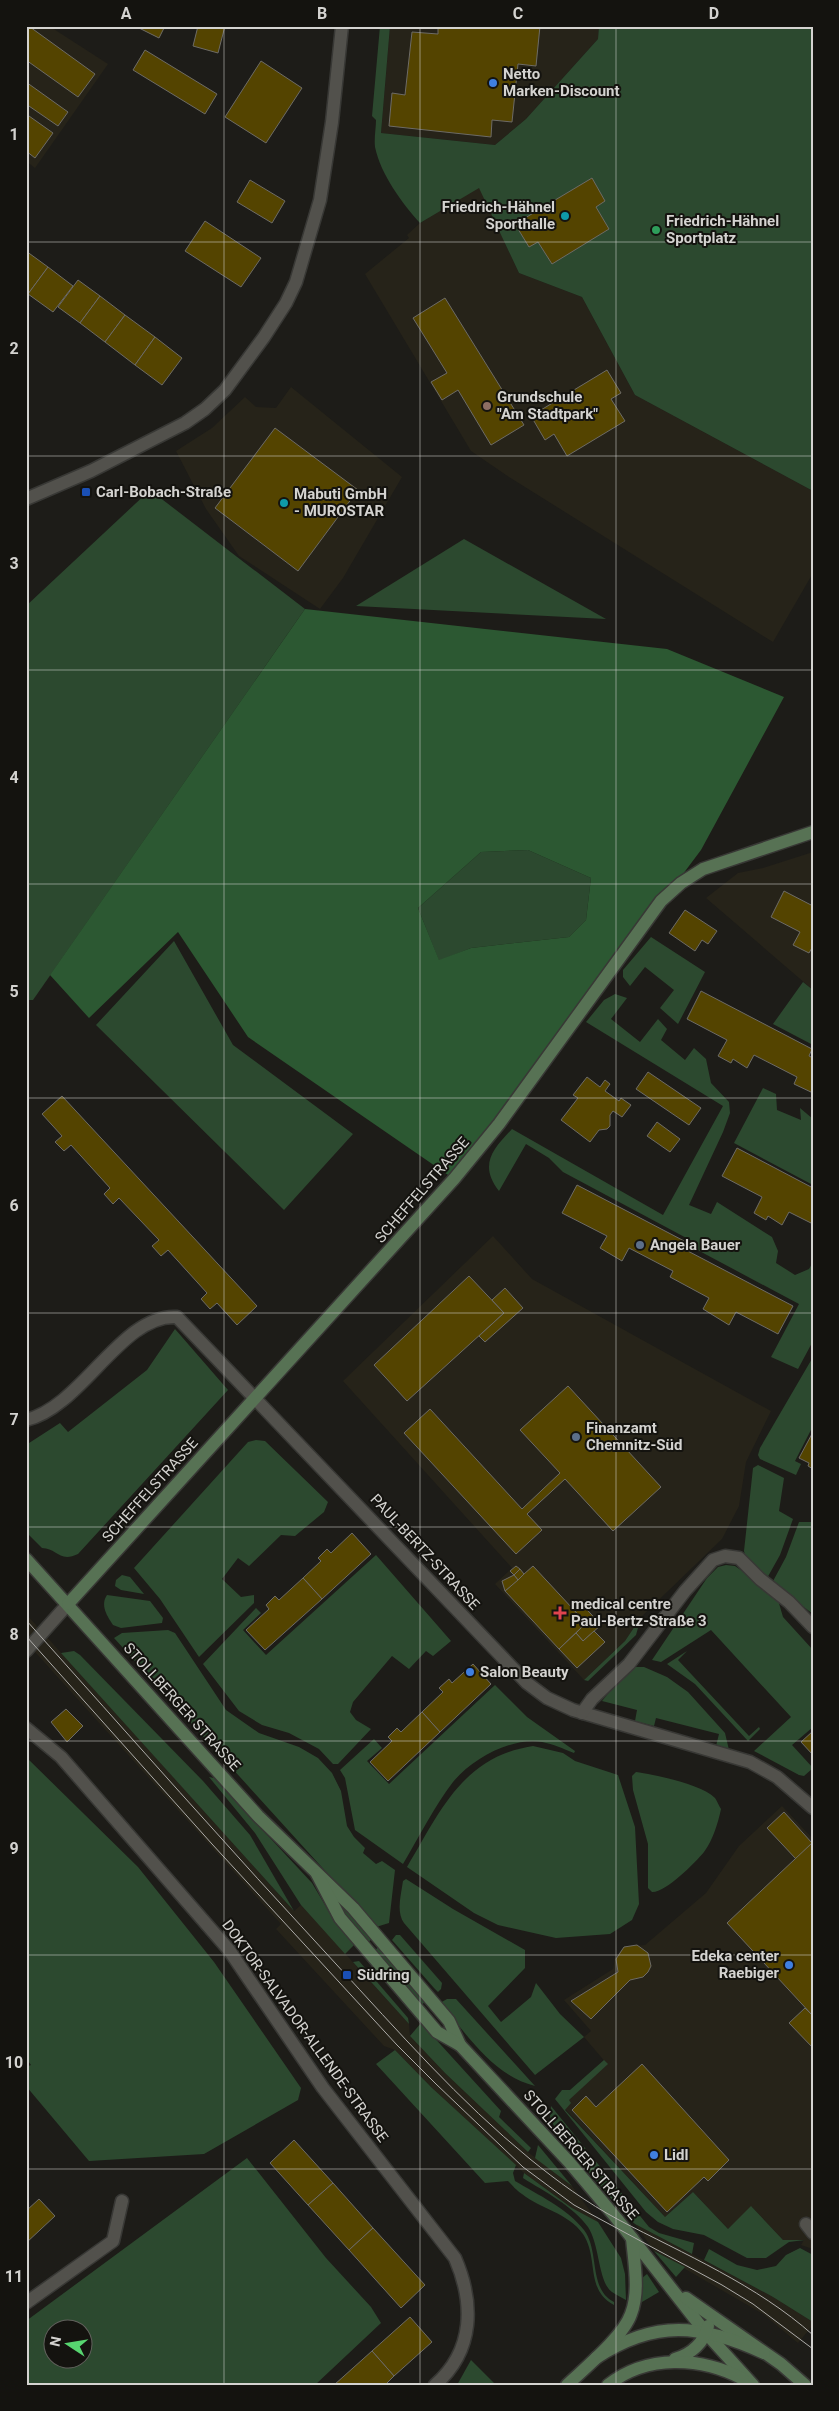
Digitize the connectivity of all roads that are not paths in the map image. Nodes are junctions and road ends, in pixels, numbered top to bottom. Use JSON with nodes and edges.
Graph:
{"nodes":[{"id":1,"x":342,"y":26,"type":"edge"},
{"id":2,"x":26,"y":499,"type":"edge"},
{"id":3,"x":813,"y":832,"type":"edge"},
{"id":4,"x":256,"y":1397,"type":"junction"},
{"id":5,"x":26,"y":1420,"type":"edge"},
{"id":6,"x":26,"y":1559,"type":"edge"},
{"id":7,"x":68,"y":1604,"type":"junction"},
{"id":8,"x":813,"y":1627,"type":"edge"},
{"id":9,"x":26,"y":1651,"type":"edge"},
{"id":10,"x":582,"y":1713,"type":"junction"},
{"id":11,"x":26,"y":1728,"type":"edge"},
{"id":12,"x":813,"y":1808,"type":"edge"},
{"id":13,"x":122,"y":2201,"type":"dead end"},
{"id":14,"x":632,"y":2238,"type":"junction"},
{"id":15,"x":673,"y":2289,"type":"junction"},
{"id":16,"x":26,"y":2303,"type":"edge"},
{"id":17,"x":704,"y":2312,"type":"junction"},
{"id":18,"x":706,"y":2333,"type":"junction"},
{"id":19,"x":764,"y":2353,"type":"junction"},
{"id":20,"x":596,"y":2358,"type":"junction"},
{"id":21,"x":665,"y":2362,"type":"junction"},
{"id":22,"x":751,"y":2383,"type":"edge"},
{"id":23,"x":436,"y":2385,"type":"edge"},
{"id":24,"x":567,"y":2385,"type":"edge"},
{"id":25,"x":608,"y":2385,"type":"edge"},
{"id":26,"x":805,"y":2385,"type":"edge"}],
"edges":[{"from":1,"to":2,"type":"street"},
{"from":3,"to":4,"type":"main road","name":"SCHEFFELSTRASSE"},
{"from":4,"to":5,"type":"street"},
{"from":4,"to":7,"type":"main road","name":"SCHEFFELSTRASSE"},
{"from":4,"to":10,"type":"street","name":"PAUL-BERTZ-STRASSE"},
{"from":6,"to":7,"type":"main road","name":"STOLLBERGER STRASSE"},
{"from":7,"to":9,"type":"street"},
{"from":7,"to":14,"type":"main road","name":"STOLLBERGER STRASSE"},
{"from":8,"to":10,"type":"street"},
{"from":10,"to":12,"type":"street","name":"PAUL-BERTZ-STRASSE"},
{"from":11,"to":23,"type":"street","name":"DOKTOR-SALVADOR-ALLENDE-STRASSE"},
{"from":13,"to":16,"type":"street"},
{"from":14,"to":15,"type":"main road","name":"STOLLBERGER STRASSE"},
{"from":14,"to":20,"type":"main road"},
{"from":15,"to":17,"type":"main road","name":"STOLLBERGER STRASSE"},
{"from":15,"to":18,"type":"main road","name":"STOLLBERGER STRASSE"},
{"from":17,"to":18,"type":"main road"},
{"from":17,"to":19,"type":"main road","name":"STOLLBERGER STRASSE"},
{"from":18,"to":19,"type":"main road"},
{"from":18,"to":20,"type":"main road"},
{"from":18,"to":21,"type":"main road"},
{"from":18,"to":22,"type":"main road","name":"STOLLBERGER STRASSE"},
{"from":19,"to":26,"type":"main road","name":"STOLLBERGER STRASSE"},
{"from":20,"to":24,"type":"main road"},
{"from":21,"to":22,"type":"main road"},
{"from":21,"to":25,"type":"main road"}]}
